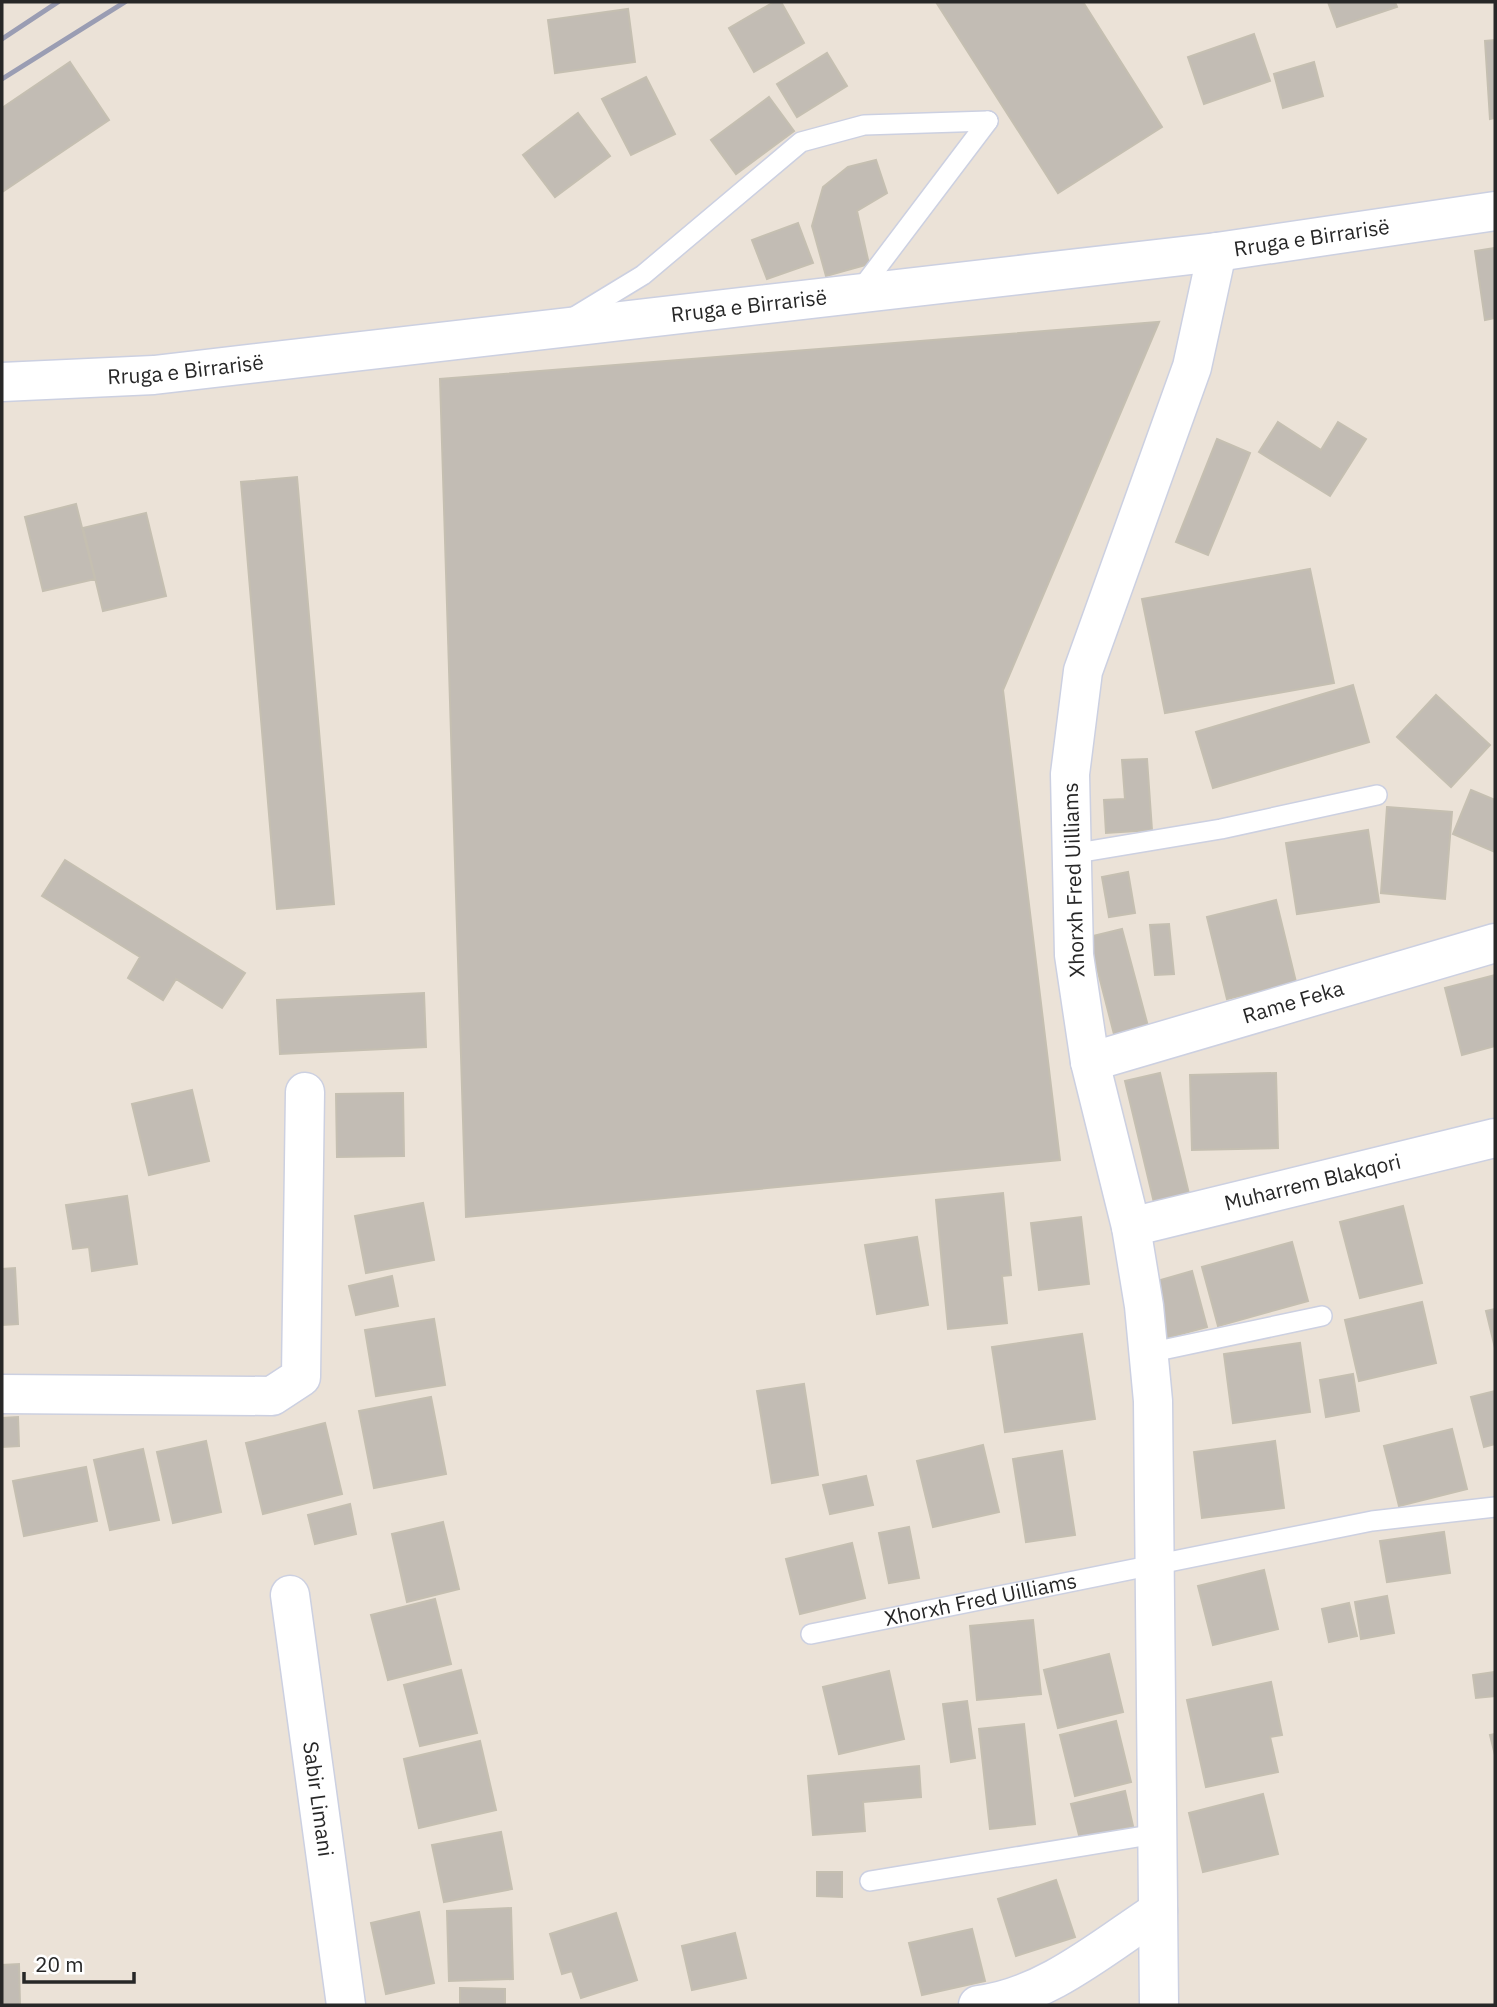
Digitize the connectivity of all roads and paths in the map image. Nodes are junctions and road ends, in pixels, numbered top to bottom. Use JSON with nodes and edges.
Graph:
{"nodes":[{"id":1,"x":1495,"y":211,"type":"edge"},
{"id":2,"x":1217,"y":252,"type":"junction"},
{"id":3,"x":857,"y":293,"type":"junction"},
{"id":4,"x":555,"y":328,"type":"junction"},
{"id":5,"x":2,"y":382,"type":"edge"},
{"id":6,"x":1377,"y":795,"type":"dead end"},
{"id":7,"x":1071,"y":854,"type":"junction"},
{"id":8,"x":1495,"y":943,"type":"edge"},
{"id":9,"x":1090,"y":1062,"type":"junction"},
{"id":10,"x":304,"y":1093,"type":"dead end"},
{"id":11,"x":1495,"y":1138,"type":"edge"},
{"id":12,"x":1131,"y":1227,"type":"junction"},
{"id":13,"x":1322,"y":1317,"type":"dead end"},
{"id":14,"x":1148,"y":1353,"type":"junction"},
{"id":15,"x":2,"y":1394,"type":"edge"},
{"id":16,"x":1495,"y":1507,"type":"edge"},
{"id":17,"x":1153,"y":1564,"type":"junction"},
{"id":18,"x":290,"y":1595,"type":"dead end"},
{"id":19,"x":811,"y":1634,"type":"dead end"},
{"id":20,"x":1156,"y":1834,"type":"junction"},
{"id":21,"x":870,"y":1881,"type":"dead end"},
{"id":22,"x":1158,"y":1911,"type":"junction"},
{"id":23,"x":346,"y":2005,"type":"edge"},
{"id":24,"x":978,"y":2005,"type":"edge"},
{"id":25,"x":1159,"y":2005,"type":"edge"}],
"edges":[{"from":1,"to":2,"type":"street","name":"Rruga e Birrarisë"},
{"from":2,"to":3,"type":"street","name":"Rruga e Birrarisë"},
{"from":2,"to":7,"type":"street","name":"Xhorxh Fred Uilliams"},
{"from":3,"to":4,"type":"street","name":"Rruga e Birrarisë"},
{"from":3,"to":4,"type":"lane"},
{"from":4,"to":5,"type":"street","name":"Rruga e Birrarisë"},
{"from":6,"to":7,"type":"lane"},
{"from":7,"to":9,"type":"street","name":"Xhorxh Fred Uilliams"},
{"from":8,"to":9,"type":"street","name":"Rame Feka"},
{"from":9,"to":12,"type":"street","name":"Xhorxh Fred Uilliams"},
{"from":10,"to":15,"type":"street"},
{"from":11,"to":12,"type":"street","name":"Muharrem Blakqori"},
{"from":12,"to":14,"type":"street","name":"Xhorxh Fred Uilliams"},
{"from":13,"to":14,"type":"lane"},
{"from":14,"to":17,"type":"street","name":"Xhorxh Fred Uilliams"},
{"from":16,"to":17,"type":"lane","name":"Xhorxh Fred Uilliams"},
{"from":17,"to":19,"type":"lane","name":"Xhorxh Fred Uilliams"},
{"from":17,"to":20,"type":"street","name":"Xhorxh Fred Uilliams"},
{"from":18,"to":23,"type":"street","name":"Sabir Limani"},
{"from":20,"to":21,"type":"lane"},
{"from":20,"to":22,"type":"street","name":"Xhorxh Fred Uilliams"},
{"from":22,"to":24,"type":"street"},
{"from":22,"to":25,"type":"street","name":"Xhorxh Fred Uilliams"}]}
